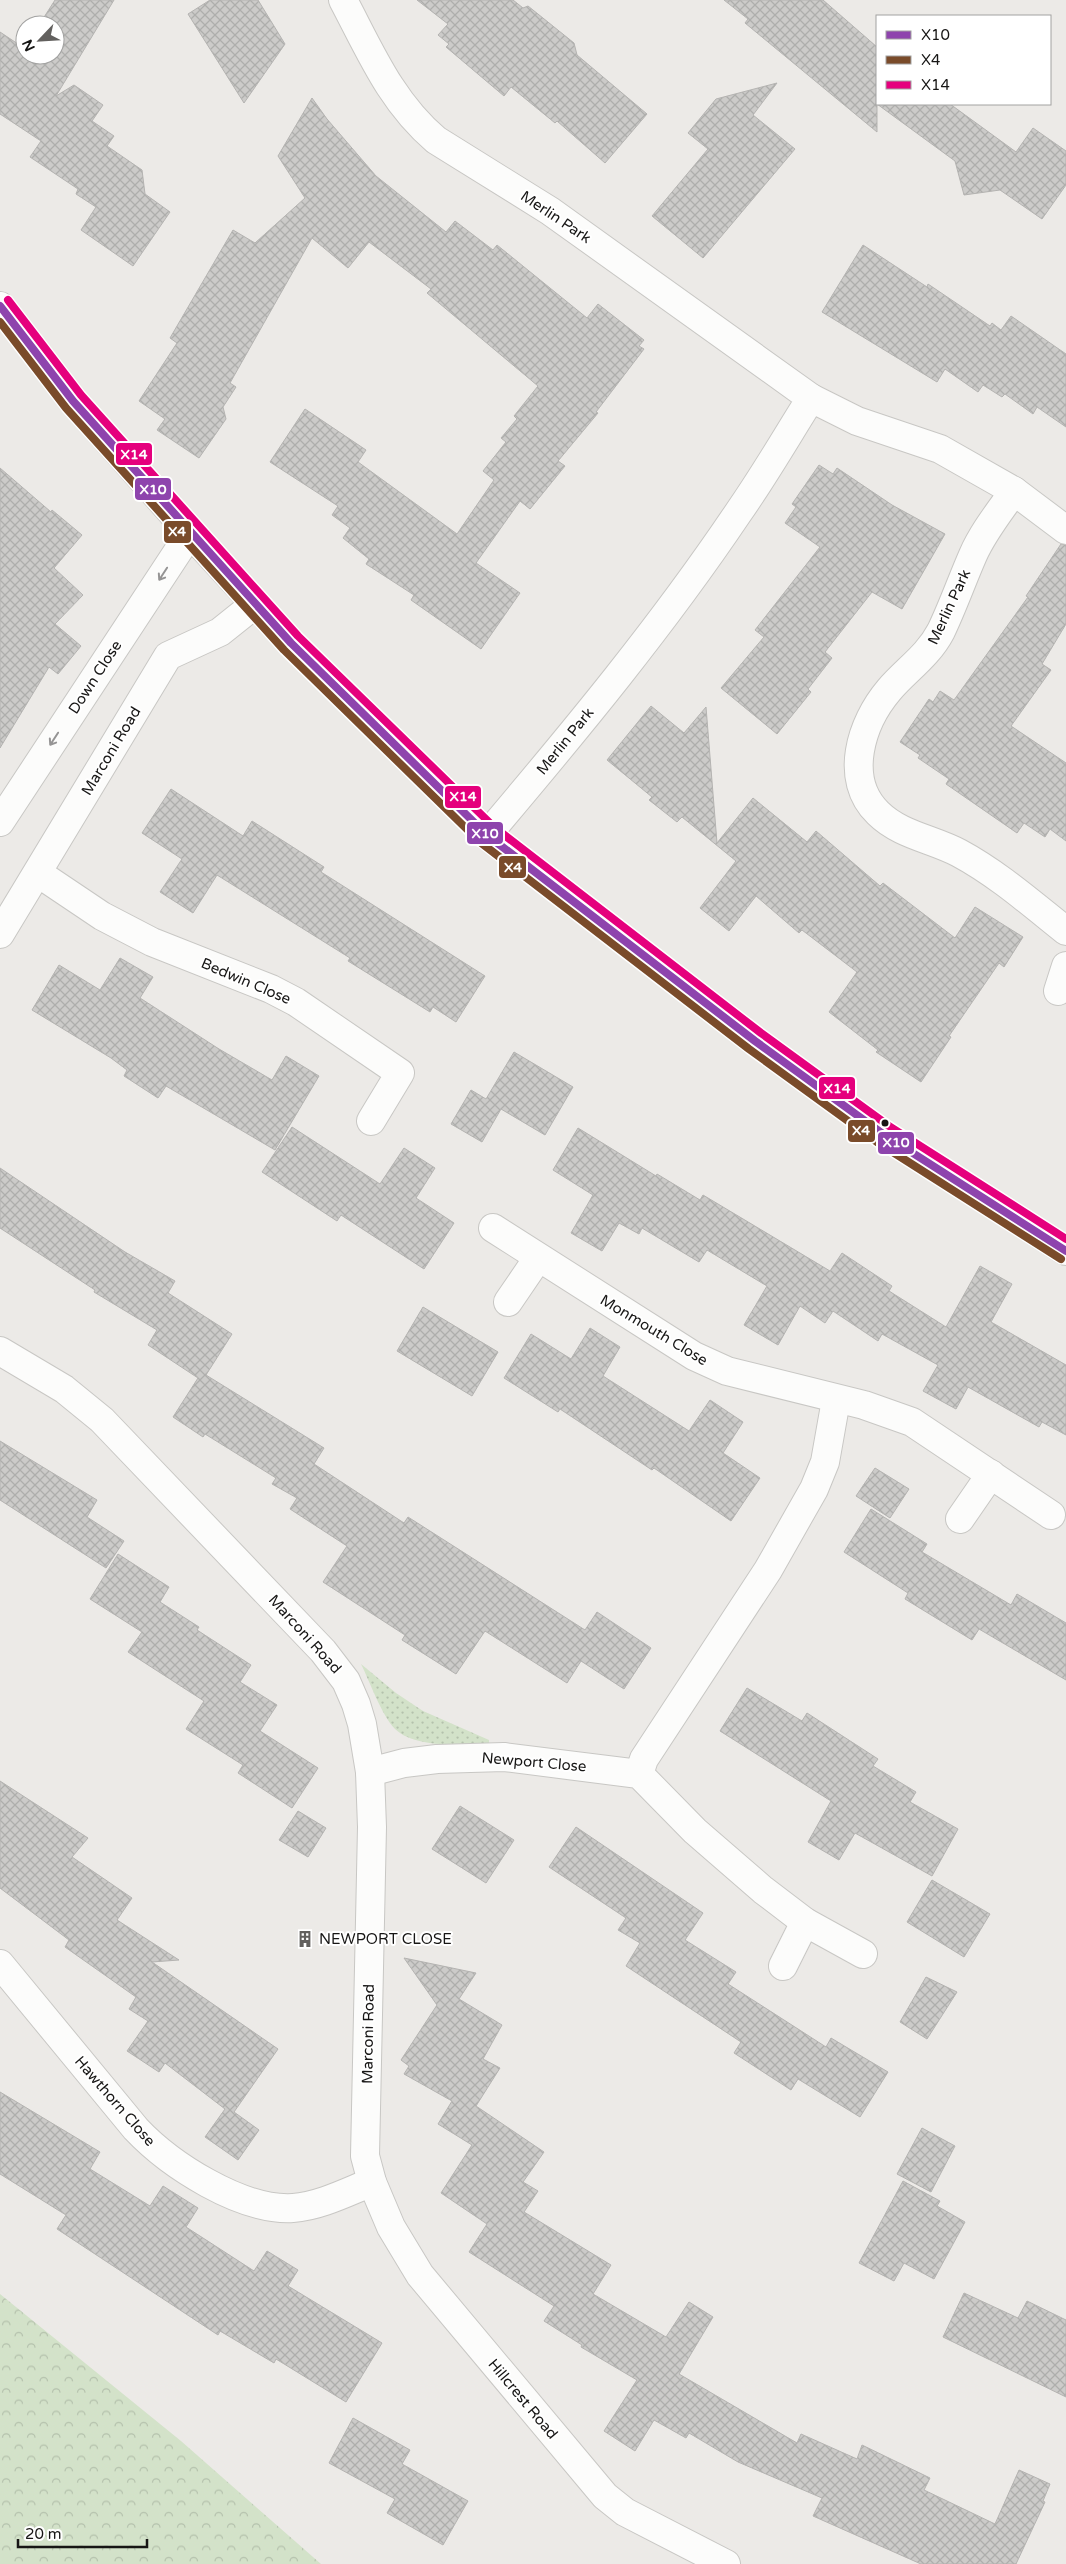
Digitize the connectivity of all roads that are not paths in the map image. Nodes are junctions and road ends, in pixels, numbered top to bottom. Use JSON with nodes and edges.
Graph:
{"nodes":[{"id":1,"x":343,"y":0,"type":"edge"},
{"id":2,"x":0,"y":306,"type":"edge"},
{"id":3,"x":811,"y":398,"type":"junction"},
{"id":4,"x":1014,"y":491,"type":"junction"},
{"id":5,"x":1066,"y":530,"type":"edge"},
{"id":6,"x":190,"y":533,"type":"junction"},
{"id":7,"x":255,"y":604,"type":"junction"},
{"id":8,"x":0,"y":822,"type":"edge"},
{"id":9,"x":487,"y":835,"type":"junction"},
{"id":10,"x":38,"y":873,"type":"junction"},
{"id":11,"x":1066,"y":931,"type":"edge"},
{"id":12,"x":0,"y":934,"type":"edge"},
{"id":13,"x":371,"y":1121,"type":"dead end"},
{"id":14,"x":493,"y":1228,"type":"dead end"},
{"id":15,"x":1066,"y":1251,"type":"edge"},
{"id":16,"x":538,"y":1258,"type":"junction"},
{"id":17,"x":508,"y":1302,"type":"dead end"},
{"id":18,"x":0,"y":1351,"type":"edge"},
{"id":19,"x":836,"y":1400,"type":"junction"},
{"id":20,"x":991,"y":1474,"type":"junction"},
{"id":21,"x":1051,"y":1515,"type":"dead end"},
{"id":22,"x":960,"y":1519,"type":"dead end"},
{"id":23,"x":370,"y":1772,"type":"junction"},
{"id":24,"x":639,"y":1774,"type":"junction"},
{"id":25,"x":805,"y":1922,"type":"junction"},
{"id":26,"x":863,"y":1954,"type":"dead end"},
{"id":27,"x":0,"y":1964,"type":"edge"},
{"id":28,"x":784,"y":1966,"type":"dead end"},
{"id":29,"x":372,"y":2182,"type":"junction"},
{"id":30,"x":726,"y":2564,"type":"edge"}],
"edges":[{"from":1,"to":3,"type":"street","name":"Merlin Park"},
{"from":2,"to":6,"type":"street"},
{"from":3,"to":4,"type":"street","name":"Merlin Park"},
{"from":3,"to":9,"type":"street","name":"Merlin Park"},
{"from":4,"to":5,"type":"street","name":"Merlin Park"},
{"from":4,"to":11,"type":"street","name":"Merlin Park"},
{"from":6,"to":7,"type":"street"},
{"from":6,"to":8,"type":"street","name":"Down Close","one_way":true},
{"from":7,"to":9,"type":"street"},
{"from":7,"to":10,"type":"street","name":"Marconi Road"},
{"from":9,"to":15,"type":"street"},
{"from":10,"to":12,"type":"street","name":"Marconi Road"},
{"from":10,"to":13,"type":"street","name":"Bedwin Close"},
{"from":14,"to":16,"type":"street","name":"Monmouth Close"},
{"from":16,"to":17,"type":"street"},
{"from":16,"to":19,"type":"street","name":"Monmouth Close"},
{"from":18,"to":23,"type":"street","name":"Marconi Road"},
{"from":19,"to":20,"type":"street","name":"Monmouth Close"},
{"from":19,"to":24,"type":"street"},
{"from":20,"to":21,"type":"street","name":"Monmouth Close"},
{"from":20,"to":22,"type":"street"},
{"from":23,"to":24,"type":"street","name":"Newport Close"},
{"from":23,"to":29,"type":"street","name":"Marconi Road"},
{"from":24,"to":25,"type":"street"},
{"from":25,"to":26,"type":"street"},
{"from":25,"to":28,"type":"street"},
{"from":27,"to":29,"type":"street","name":"Hawthorn Close"},
{"from":29,"to":30,"type":"street","name":"Hillcrest Road"}]}
